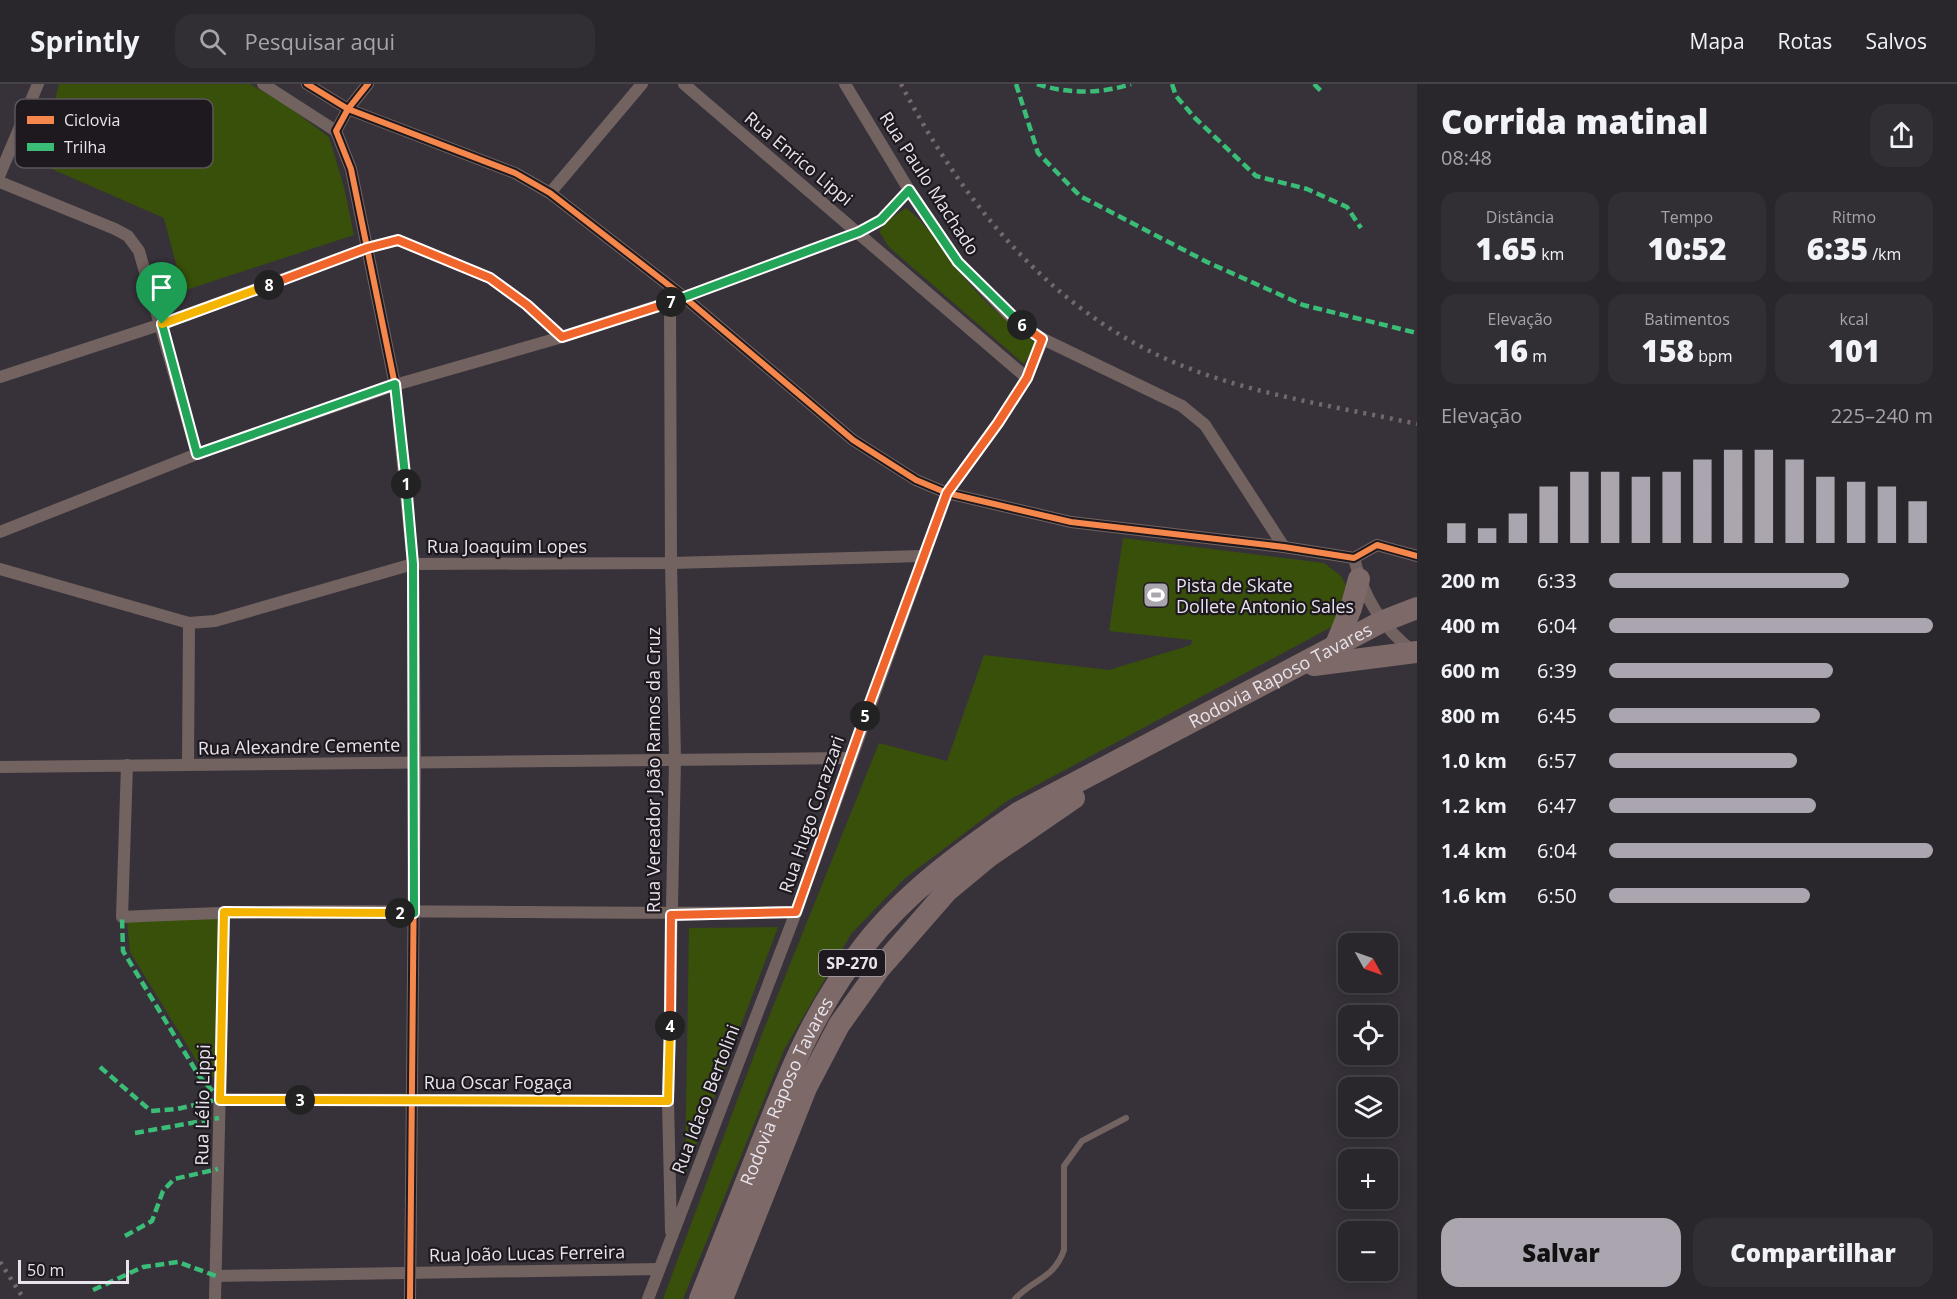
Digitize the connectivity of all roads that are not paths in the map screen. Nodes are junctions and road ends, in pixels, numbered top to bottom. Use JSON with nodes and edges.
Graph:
{"nodes":[{"id":1,"x":38,"y":84,"type":"edge"},
{"id":2,"x":263,"y":84,"type":"edge"},
{"id":3,"x":307,"y":84,"type":"edge"},
{"id":4,"x":368,"y":84,"type":"edge"},
{"id":5,"x":642,"y":84,"type":"edge"},
{"id":6,"x":684,"y":84,"type":"edge"},
{"id":7,"x":845,"y":84,"type":"edge"},
{"id":8,"x":32,"y":99,"type":"edge"},
{"id":9,"x":348,"y":109,"type":"junction"},
{"id":10,"x":336,"y":131,"type":"junction"},
{"id":11,"x":15,"y":138,"type":"edge"},
{"id":12,"x":0,"y":174,"type":"edge"},
{"id":13,"x":0,"y":182,"type":"edge"},
{"id":14,"x":909,"y":190,"type":"junction"},
{"id":15,"x":550,"y":193,"type":"junction"},
{"id":16,"x":859,"y":232,"type":"junction"},
{"id":17,"x":367,"y":248,"type":"junction"},
{"id":18,"x":684,"y":297,"type":"junction"},
{"id":19,"x":670,"y":302,"type":"junction"},
{"id":20,"x":162,"y":324,"type":"junction"},
{"id":21,"x":562,"y":337,"type":"junction"},
{"id":22,"x":1042,"y":339,"type":"junction"},
{"id":23,"x":0,"y":376,"type":"edge"},
{"id":24,"x":1027,"y":378,"type":"junction"},
{"id":25,"x":395,"y":384,"type":"junction"},
{"id":26,"x":197,"y":454,"type":"junction"},
{"id":27,"x":947,"y":493,"type":"junction"},
{"id":28,"x":0,"y":532,"type":"edge"},
{"id":29,"x":1284,"y":547,"type":"junction"},
{"id":30,"x":922,"y":556,"type":"junction"},
{"id":31,"x":1417,"y":556,"type":"edge"},
{"id":32,"x":670,"y":563,"type":"junction"},
{"id":33,"x":413,"y":564,"type":"junction"},
{"id":34,"x":1357,"y":568,"type":"junction"},
{"id":35,"x":0,"y":569,"type":"edge"},
{"id":36,"x":1417,"y":608,"type":"edge"},
{"id":37,"x":1381,"y":622,"type":"junction"},
{"id":38,"x":189,"y":623,"type":"junction"},
{"id":39,"x":1335,"y":647,"type":"junction"},
{"id":40,"x":1416,"y":652,"type":"edge"},
{"id":41,"x":1301,"y":666,"type":"junction"},
{"id":42,"x":1146,"y":747,"type":"junction"},
{"id":43,"x":850,"y":758,"type":"junction"},
{"id":44,"x":675,"y":760,"type":"junction"},
{"id":45,"x":415,"y":762,"type":"junction"},
{"id":46,"x":127,"y":765,"type":"junction"},
{"id":47,"x":188,"y":765,"type":"junction"},
{"id":48,"x":0,"y":767,"type":"edge"},
{"id":49,"x":224,"y":912,"type":"junction"},
{"id":50,"x":796,"y":912,"type":"junction"},
{"id":51,"x":414,"y":913,"type":"junction"},
{"id":52,"x":671,"y":915,"type":"junction"},
{"id":53,"x":220,"y":1100,"type":"junction"},
{"id":54,"x":410,"y":1100,"type":"junction"},
{"id":55,"x":668,"y":1101,"type":"junction"},
{"id":56,"x":1126,"y":1118,"type":"dead end"},
{"id":57,"x":671,"y":1238,"type":"junction"},
{"id":58,"x":659,"y":1269,"type":"junction"},
{"id":59,"x":411,"y":1273,"type":"junction"},
{"id":60,"x":216,"y":1276,"type":"junction"},
{"id":61,"x":215,"y":1299,"type":"edge"},
{"id":62,"x":410,"y":1299,"type":"edge"},
{"id":63,"x":648,"y":1299,"type":"edge"},
{"id":64,"x":700,"y":1299,"type":"edge"},
{"id":65,"x":722,"y":1299,"type":"edge"},
{"id":66,"x":1015,"y":1299,"type":"edge"}],
"edges":[{"from":1,"to":8,"type":"street"},
{"from":2,"to":10,"type":"street"},
{"from":3,"to":9,"type":"street"},
{"from":4,"to":9,"type":"street"},
{"from":5,"to":15,"type":"street"},
{"from":6,"to":16,"type":"street","name":"Rua Enrico Lippi"},
{"from":7,"to":14,"type":"street","name":"Rua Paulo Machado"},
{"from":9,"to":10,"type":"street"},
{"from":9,"to":15,"type":"street"},
{"from":10,"to":17,"type":"street"},
{"from":11,"to":12,"type":"street"},
{"from":13,"to":20,"type":"street"},
{"from":14,"to":16,"type":"street"},
{"from":14,"to":22,"type":"street","name":"Rua Paulo Machado"},
{"from":15,"to":18,"type":"street"},
{"from":16,"to":18,"type":"street"},
{"from":16,"to":24,"type":"street","name":"Rua Enrico Lippi"},
{"from":17,"to":20,"type":"street"},
{"from":17,"to":21,"type":"street"},
{"from":17,"to":25,"type":"street"},
{"from":18,"to":19,"type":"street"},
{"from":18,"to":27,"type":"street"},
{"from":19,"to":21,"type":"street"},
{"from":19,"to":32,"type":"street","name":"Rua Vereador João Ramos da Cruz"},
{"from":20,"to":23,"type":"street"},
{"from":20,"to":26,"type":"street"},
{"from":21,"to":25,"type":"street"},
{"from":22,"to":24,"type":"street","name":"Rua Hugo Corazzari"},
{"from":22,"to":29,"type":"street","name":"Rua Paulo Machado"},
{"from":24,"to":27,"type":"street","name":"Rua Hugo Corazzari"},
{"from":25,"to":26,"type":"street"},
{"from":25,"to":33,"type":"street"},
{"from":26,"to":28,"type":"street"},
{"from":27,"to":29,"type":"street"},
{"from":27,"to":30,"type":"street","name":"Rua Hugo Corazzari"},
{"from":29,"to":34,"type":"street"},
{"from":30,"to":32,"type":"street","name":"Rua Joaquim Lopes"},
{"from":30,"to":43,"type":"street","name":"Rua Hugo Corazzari"},
{"from":31,"to":34,"type":"street"},
{"from":32,"to":33,"type":"street","name":"Rua Joaquim Lopes"},
{"from":32,"to":44,"type":"street","name":"Rua Vereador João Ramos da Cruz"},
{"from":33,"to":38,"type":"street","name":"Rua Joaquim Lopes"},
{"from":33,"to":45,"type":"street"},
{"from":34,"to":37,"type":"street"},
{"from":34,"to":39,"type":"highway"},
{"from":35,"to":38,"type":"street","name":"Rua Joaquim Lopes"},
{"from":36,"to":37,"type":"highway","name":"Rodovia Raposo Tavares","number":"SP-270"},
{"from":37,"to":39,"type":"highway","name":"Rodovia Raposo Tavares","number":"SP-270"},
{"from":37,"to":40,"type":"street"},
{"from":38,"to":47,"type":"street"},
{"from":39,"to":41,"type":"highway","name":"Rodovia Raposo Tavares","number":"SP-270"},
{"from":40,"to":41,"type":"highway"},
{"from":41,"to":42,"type":"highway","name":"Rodovia Raposo Tavares","number":"SP-270"},
{"from":42,"to":64,"type":"highway","name":"Rodovia Raposo Tavares","number":"SP-270"},
{"from":42,"to":65,"type":"highway","name":"Rodovia Raposo Tavares","number":"SP-270"},
{"from":43,"to":44,"type":"street","name":"Rua Alexandre Cemente"},
{"from":43,"to":50,"type":"street","name":"Rua Hugo Corazzari"},
{"from":44,"to":45,"type":"street","name":"Rua Alexandre Cemente"},
{"from":44,"to":52,"type":"street","name":"Rua Vereador João Ramos da Cruz"},
{"from":45,"to":47,"type":"street","name":"Rua Alexandre Cemente"},
{"from":45,"to":51,"type":"street"},
{"from":46,"to":47,"type":"street","name":"Rua Alexandre Cemente"},
{"from":46,"to":48,"type":"street","name":"Rua Alexandre Cemente"},
{"from":46,"to":49,"type":"street"},
{"from":49,"to":51,"type":"street"},
{"from":49,"to":53,"type":"street","name":"Rua Lélio Lippi"},
{"from":50,"to":52,"type":"street"},
{"from":50,"to":57,"type":"street","name":"Rua Idaco Bertolini"},
{"from":51,"to":52,"type":"street"},
{"from":51,"to":54,"type":"street"},
{"from":52,"to":55,"type":"street","name":"Rua Vereador João Ramos da Cruz"},
{"from":53,"to":54,"type":"street","name":"Rua Oscar Fogaça"},
{"from":53,"to":60,"type":"street","name":"Rua Lélio Lippi"},
{"from":54,"to":55,"type":"street","name":"Rua Oscar Fogaça"},
{"from":54,"to":59,"type":"street"},
{"from":55,"to":57,"type":"street","name":"Rua Vereador João Ramos da Cruz"},
{"from":56,"to":66,"type":"lane"},
{"from":57,"to":58,"type":"street","name":"Rua Idaco Bertolini"},
{"from":58,"to":59,"type":"street","name":"Rua João Lucas Ferreira"},
{"from":58,"to":63,"type":"street","name":"Rua Idaco Bertolini"},
{"from":59,"to":60,"type":"street","name":"Rua João Lucas Ferreira"},
{"from":59,"to":62,"type":"street"},
{"from":60,"to":61,"type":"street","name":"Rua Lélio Lippi"}]}
